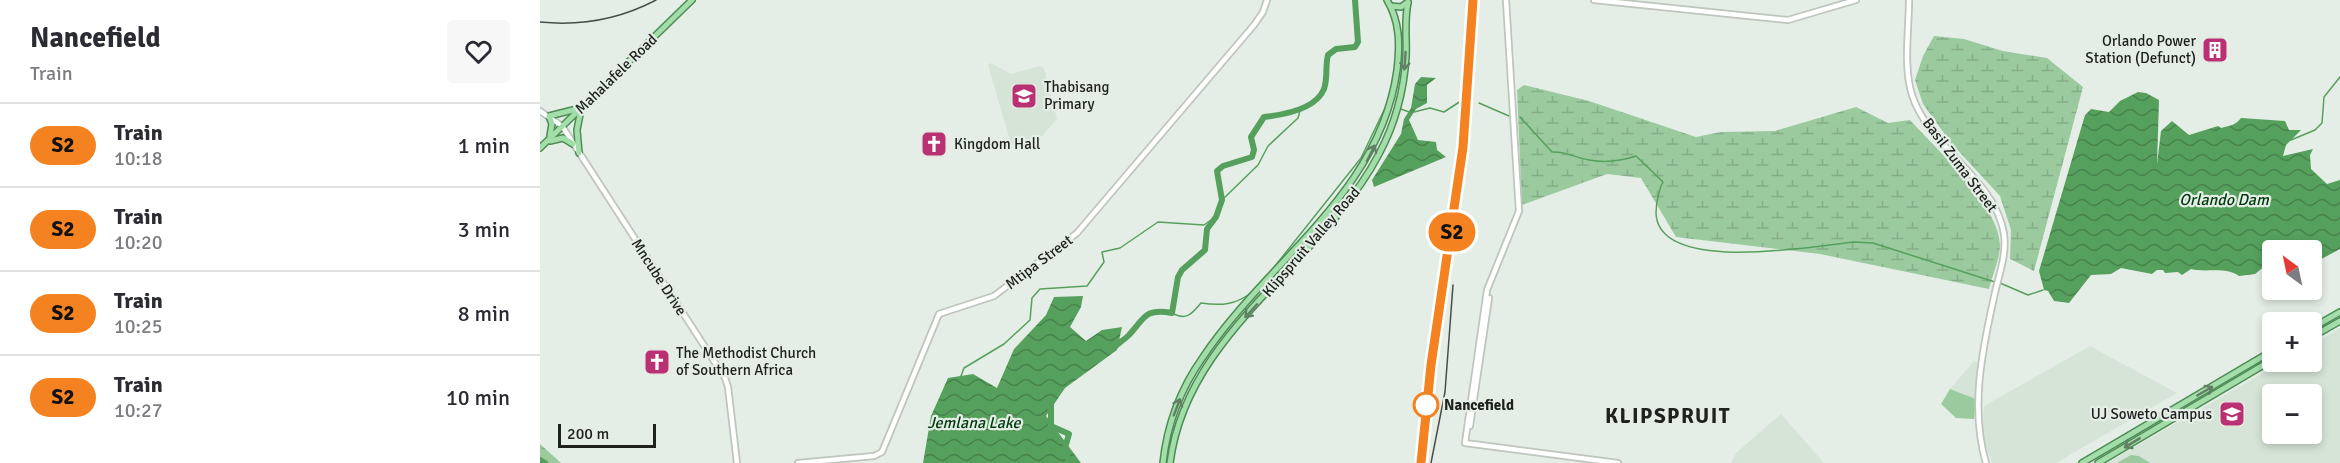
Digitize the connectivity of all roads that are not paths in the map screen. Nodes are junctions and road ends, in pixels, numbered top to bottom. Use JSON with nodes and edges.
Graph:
{"nodes":[{"id":1,"x":692,"y":0,"type":"edge"},
{"id":2,"x":1267,"y":0,"type":"edge"},
{"id":3,"x":1387,"y":0,"type":"edge"},
{"id":4,"x":1506,"y":0,"type":"edge"},
{"id":5,"x":1594,"y":0,"type":"edge"},
{"id":6,"x":1856,"y":0,"type":"edge"},
{"id":7,"x":1909,"y":0,"type":"edge"},
{"id":8,"x":1408,"y":1,"type":"edge"},
{"id":9,"x":1391,"y":6,"type":"junction"},
{"id":10,"x":582,"y":108,"type":"junction"},
{"id":11,"x":540,"y":111,"type":"edge"},
{"id":12,"x":549,"y":116,"type":"junction"},
{"id":13,"x":562,"y":126,"type":"junction"},
{"id":14,"x":546,"y":142,"type":"junction"},
{"id":15,"x":573,"y":144,"type":"junction"},
{"id":16,"x":540,"y":148,"type":"edge"},
{"id":17,"x":579,"y":153,"type":"junction"},
{"id":18,"x":2338,"y":313,"type":"edge"},
{"id":19,"x":2340,"y":321,"type":"edge"},
{"id":20,"x":2322,"y":322,"type":"edge"},
{"id":21,"x":2322,"y":331,"type":"edge"},
{"id":22,"x":2262,"y":357,"type":"edge"},
{"id":23,"x":2262,"y":366,"type":"edge"},
{"id":24,"x":736,"y":463,"type":"edge"},
{"id":25,"x":798,"y":463,"type":"edge"},
{"id":26,"x":1162,"y":463,"type":"edge"},
{"id":27,"x":1170,"y":463,"type":"edge"},
{"id":28,"x":1618,"y":463,"type":"edge"},
{"id":29,"x":1986,"y":463,"type":"edge"},
{"id":30,"x":2082,"y":463,"type":"edge"},
{"id":31,"x":2098,"y":463,"type":"edge"}],
"edges":[{"from":1,"to":10,"type":"main road","name":"Mahalafele Road"},
{"from":2,"to":25,"type":"street","name":"Mtipa Street"},
{"from":3,"to":9,"type":"main road"},
{"from":4,"to":28,"type":"street"},
{"from":5,"to":6,"type":"street"},
{"from":7,"to":29,"type":"street","name":"Basil Zuma Street"},
{"from":8,"to":9,"type":"main road"},
{"from":8,"to":27,"type":"main road","name":"Klipspruit Valley Road","one_way":true},
{"from":26,"to":9,"type":"main road","name":"Klipspruit Valley Road","one_way":true},
{"from":10,"to":12,"type":"main road"},
{"from":10,"to":13,"type":"main road","name":"Mahalafele Road"},
{"from":10,"to":17,"type":"main road"},
{"from":11,"to":12,"type":"street","name":"Mncube Drive"},
{"from":12,"to":13,"type":"street","name":"Mncube Drive"},
{"from":12,"to":14,"type":"main road"},
{"from":13,"to":14,"type":"main road","name":"Mahalafele Road"},
{"from":13,"to":15,"type":"street","name":"Mncube Drive"},
{"from":14,"to":15,"type":"main road"},
{"from":14,"to":16,"type":"main road","name":"Mahalafele Road"},
{"from":15,"to":17,"type":"street","name":"Mncube Drive"},
{"from":17,"to":24,"type":"street","name":"Mncube Drive"},
{"from":18,"to":19,"type":"main road"},
{"from":18,"to":20,"type":"main road"},
{"from":19,"to":21,"type":"main road"},
{"from":30,"to":22,"type":"main road","one_way":true},
{"from":23,"to":31,"type":"main road","one_way":true}]}
